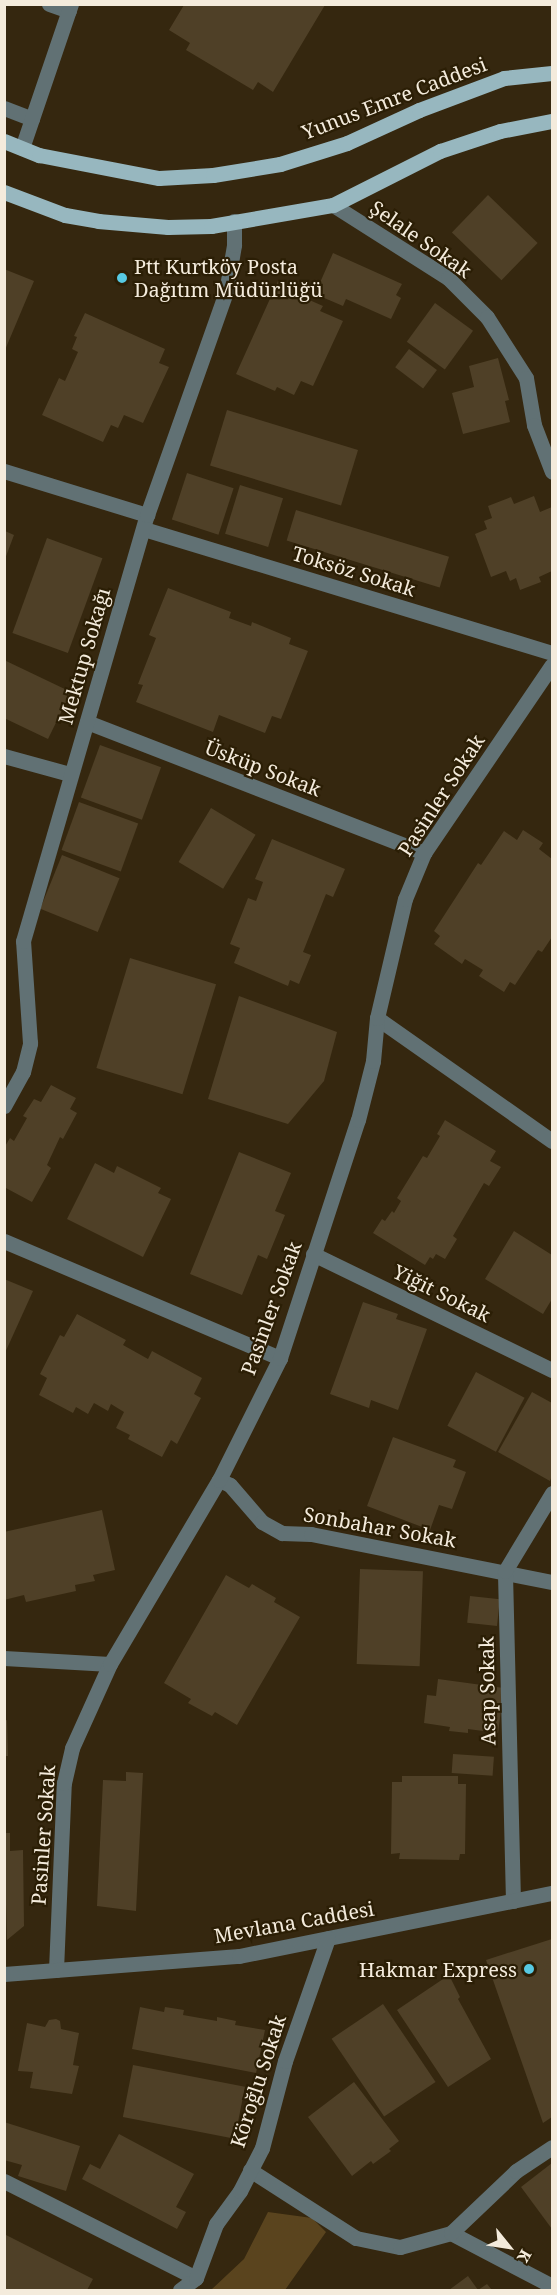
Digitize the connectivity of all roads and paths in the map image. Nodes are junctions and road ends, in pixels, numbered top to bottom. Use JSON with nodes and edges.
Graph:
{"nodes":[{"id":1,"x":49,"y":4,"type":"edge"},
{"id":2,"x":70,"y":8,"type":"edge"},
{"id":3,"x":552,"y":73,"type":"edge"},
{"id":4,"x":4,"y":108,"type":"edge"},
{"id":5,"x":32,"y":119,"type":"junction"},
{"id":6,"x":552,"y":122,"type":"edge"},
{"id":7,"x":4,"y":141,"type":"edge"},
{"id":8,"x":22,"y":148,"type":"junction"},
{"id":9,"x":4,"y":192,"type":"edge"},
{"id":10,"x":333,"y":205,"type":"junction"},
{"id":11,"x":234,"y":221,"type":"junction"},
{"id":12,"x":4,"y":471,"type":"edge"},
{"id":13,"x":552,"y":472,"type":"edge"},
{"id":14,"x":145,"y":522,"type":"junction"},
{"id":15,"x":552,"y":653,"type":"edge"},
{"id":16,"x":552,"y":665,"type":"edge"},
{"id":17,"x":87,"y":722,"type":"junction"},
{"id":18,"x":4,"y":756,"type":"edge"},
{"id":19,"x":70,"y":774,"type":"junction"},
{"id":20,"x":424,"y":853,"type":"junction"},
{"id":21,"x":377,"y":1018,"type":"junction"},
{"id":22,"x":4,"y":1106,"type":"edge"},
{"id":23,"x":552,"y":1141,"type":"edge"},
{"id":24,"x":4,"y":1241,"type":"edge"},
{"id":25,"x":313,"y":1254,"type":"junction"},
{"id":26,"x":280,"y":1358,"type":"junction"},
{"id":27,"x":552,"y":1370,"type":"edge"},
{"id":28,"x":219,"y":1480,"type":"junction"},
{"id":29,"x":552,"y":1493,"type":"edge"},
{"id":30,"x":505,"y":1571,"type":"junction"},
{"id":31,"x":552,"y":1582,"type":"edge"},
{"id":32,"x":4,"y":1658,"type":"edge"},
{"id":33,"x":110,"y":1664,"type":"junction"},
{"id":34,"x":552,"y":1893,"type":"edge"},
{"id":35,"x":513,"y":1901,"type":"junction"},
{"id":36,"x":328,"y":1938,"type":"junction"},
{"id":37,"x":56,"y":1970,"type":"junction"},
{"id":38,"x":4,"y":1974,"type":"edge"},
{"id":39,"x":552,"y":2147,"type":"edge"},
{"id":40,"x":250,"y":2170,"type":"junction"},
{"id":41,"x":4,"y":2181,"type":"edge"},
{"id":42,"x":451,"y":2233,"type":"junction"},
{"id":43,"x":196,"y":2278,"type":"junction"},
{"id":44,"x":552,"y":2286,"type":"edge"},
{"id":45,"x":180,"y":2290,"type":"edge"}],
"edges":[{"from":1,"to":2,"type":"street"},
{"from":2,"to":5,"type":"street"},
{"from":3,"to":8,"type":"main road","name":"Yunus Emre Caddesi"},
{"from":4,"to":5,"type":"street"},
{"from":5,"to":8,"type":"street"},
{"from":6,"to":10,"type":"main road"},
{"from":7,"to":8,"type":"main road","name":"Yunus Emre Caddesi"},
{"from":9,"to":11,"type":"main road"},
{"from":10,"to":11,"type":"main road"},
{"from":10,"to":13,"type":"street","name":"Şelale Sokak"},
{"from":11,"to":14,"type":"street","name":"Mektup Sokağı"},
{"from":12,"to":14,"type":"street","name":"Toksöz Sokak"},
{"from":14,"to":15,"type":"street","name":"Toksöz Sokak"},
{"from":14,"to":17,"type":"street","name":"Mektup Sokağı"},
{"from":16,"to":20,"type":"street","name":"Pasinler Sokak"},
{"from":17,"to":19,"type":"street","name":"Mektup Sokağı"},
{"from":17,"to":20,"type":"street","name":"Üsküp Sokak"},
{"from":18,"to":19,"type":"street"},
{"from":19,"to":22,"type":"street","name":"Mektup Sokağı"},
{"from":20,"to":21,"type":"street","name":"Pasinler Sokak"},
{"from":21,"to":23,"type":"street"},
{"from":21,"to":25,"type":"street","name":"Pasinler Sokak"},
{"from":24,"to":26,"type":"street"},
{"from":25,"to":26,"type":"street","name":"Pasinler Sokak"},
{"from":25,"to":27,"type":"street","name":"Yiğit Sokak"},
{"from":26,"to":28,"type":"street","name":"Pasinler Sokak"},
{"from":28,"to":30,"type":"street","name":"Sonbahar Sokak"},
{"from":28,"to":33,"type":"street","name":"Pasinler Sokak"},
{"from":29,"to":30,"type":"street"},
{"from":30,"to":31,"type":"street","name":"Sonbahar Sokak"},
{"from":30,"to":35,"type":"street","name":"Asap Sokak"},
{"from":32,"to":33,"type":"street"},
{"from":33,"to":37,"type":"street","name":"Pasinler Sokak"},
{"from":34,"to":35,"type":"street","name":"Mevlana Caddesi"},
{"from":35,"to":36,"type":"street","name":"Mevlana Caddesi"},
{"from":36,"to":37,"type":"street","name":"Mevlana Caddesi"},
{"from":36,"to":40,"type":"street","name":"Köroğlu Sokak"},
{"from":37,"to":38,"type":"street","name":"Mevlana Caddesi"},
{"from":39,"to":42,"type":"street"},
{"from":40,"to":42,"type":"street"},
{"from":40,"to":43,"type":"street","name":"Köroğlu Sokak"},
{"from":41,"to":43,"type":"street"},
{"from":42,"to":44,"type":"street"},
{"from":43,"to":45,"type":"street"}]}
